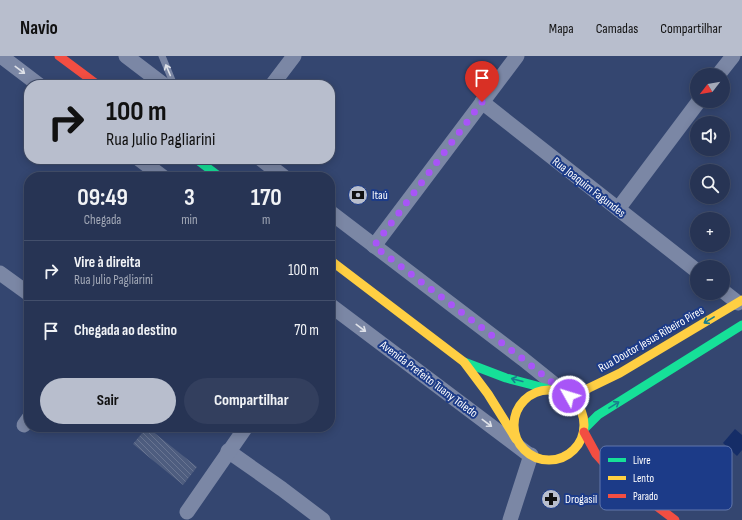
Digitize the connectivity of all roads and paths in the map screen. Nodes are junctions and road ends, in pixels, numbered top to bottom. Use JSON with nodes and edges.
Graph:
{"nodes":[{"id":1,"x":1,"y":56,"type":"edge"},
{"id":2,"x":59,"y":56,"type":"edge"},
{"id":3,"x":126,"y":56,"type":"edge"},
{"id":4,"x":162,"y":56,"type":"edge"},
{"id":5,"x":294,"y":56,"type":"edge"},
{"id":6,"x":517,"y":56,"type":"edge"},
{"id":7,"x":733,"y":56,"type":"edge"},
{"id":8,"x":724,"y":68,"type":"edge"},
{"id":9,"x":33,"y":80,"type":"edge"},
{"id":10,"x":91,"y":80,"type":"edge"},
{"id":11,"x":157,"y":80,"type":"edge"},
{"id":12,"x":172,"y":80,"type":"edge"},
{"id":13,"x":276,"y":80,"type":"edge"},
{"id":14,"x":482,"y":102,"type":"junction"},
{"id":15,"x":694,"y":108,"type":"edge"},
{"id":16,"x":146,"y":164,"type":"edge"},
{"id":17,"x":203,"y":164,"type":"edge"},
{"id":18,"x":267,"y":164,"type":"edge"},
{"id":19,"x":156,"y":172,"type":"edge"},
{"id":20,"x":213,"y":172,"type":"edge"},
{"id":21,"x":278,"y":172,"type":"edge"},
{"id":22,"x":618,"y":209,"type":"junction"},
{"id":23,"x":335,"y":216,"type":"edge"},
{"id":24,"x":374,"y":246,"type":"junction"},
{"id":25,"x":335,"y":264,"type":"edge"},
{"id":26,"x":690,"y":266,"type":"edge"},
{"id":27,"x":0,"y":273,"type":"edge"},
{"id":28,"x":24,"y":290,"type":"edge"},
{"id":29,"x":730,"y":296,"type":"edge"},
{"id":30,"x":740,"y":302,"type":"edge"},
{"id":31,"x":335,"y":311,"type":"edge"},
{"id":32,"x":742,"y":325,"type":"edge"},
{"id":33,"x":464,"y":362,"type":"junction"},
{"id":34,"x":554,"y":390,"type":"junction"},
{"id":35,"x":570,"y":398,"type":"junction"},
{"id":36,"x":584,"y":431,"type":"junction"},
{"id":37,"x":242,"y":432,"type":"edge"},
{"id":38,"x":516,"y":439,"type":"junction"},
{"id":39,"x":228,"y":451,"type":"junction"},
{"id":40,"x":529,"y":454,"type":"junction"},
{"id":41,"x":564,"y":457,"type":"junction"},
{"id":42,"x":600,"y":458,"type":"edge"},
{"id":43,"x":579,"y":461,"type":"dead end"},
{"id":44,"x":593,"y":466,"type":"dead end"},
{"id":45,"x":600,"y":469,"type":"edge"},
{"id":46,"x":662,"y":510,"type":"edge"},
{"id":47,"x":187,"y":512,"type":"dead end"},
{"id":48,"x":323,"y":520,"type":"edge"},
{"id":49,"x":510,"y":520,"type":"edge"},
{"id":50,"x":675,"y":520,"type":"edge"}],
"edges":[{"from":1,"to":9,"type":"street","one_way":true},
{"from":2,"to":10,"type":"main road"},
{"from":3,"to":11,"type":"street"},
{"from":12,"to":4,"type":"lane","one_way":true},
{"from":5,"to":13,"type":"street"},
{"from":6,"to":14,"type":"street"},
{"from":7,"to":8,"type":"street"},
{"from":14,"to":22,"type":"street","name":"Rua Joaquim Fagundes"},
{"from":14,"to":24,"type":"street"},
{"from":15,"to":22,"type":"street"},
{"from":16,"to":19,"type":"street"},
{"from":17,"to":20,"type":"main road"},
{"from":18,"to":21,"type":"street"},
{"from":22,"to":26,"type":"street","name":"Rua Joaquim Fagundes"},
{"from":23,"to":24,"type":"street"},
{"from":24,"to":35,"type":"street"},
{"from":25,"to":33,"type":"main road","name":"Avenida Prefeito Tuany Toledo"},
{"from":27,"to":28,"type":"street"},
{"from":29,"to":30,"type":"street"},
{"from":30,"to":35,"type":"main road","name":"Rua Doutor Jesus Ribeiro Pires","one_way":true},
{"from":31,"to":40,"type":"street","name":"Avenida Prefeito Tuany Toledo","one_way":true},
{"from":36,"to":32,"type":"main road","one_way":true},
{"from":34,"to":33,"type":"main road","name":"Avenida Prefeito Tuany Toledo","one_way":true},
{"from":33,"to":38,"type":"main road","name":"Avenida Prefeito Tuany Toledo"},
{"from":34,"to":35,"type":"main road"},
{"from":34,"to":38,"type":"main road"},
{"from":35,"to":36,"type":"main road"},
{"from":36,"to":41,"type":"main road"},
{"from":36,"to":42,"type":"main road"},
{"from":37,"to":39,"type":"street"},
{"from":38,"to":40,"type":"main road"},
{"from":39,"to":47,"type":"street"},
{"from":39,"to":48,"type":"street"},
{"from":40,"to":41,"type":"main road"},
{"from":40,"to":49,"type":"street"},
{"from":41,"to":43,"type":"main road"},
{"from":44,"to":45,"type":"main road"},
{"from":46,"to":50,"type":"main road"}]}
